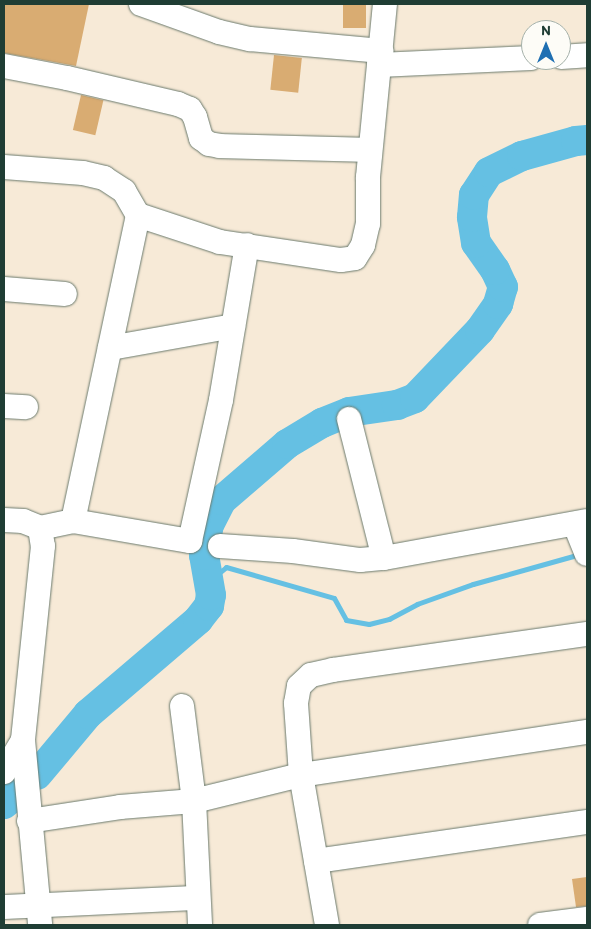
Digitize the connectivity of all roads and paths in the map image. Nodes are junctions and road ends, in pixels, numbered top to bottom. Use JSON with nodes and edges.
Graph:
{"nodes":[{"id":1,"x":141,"y":4,"type":"edge"},
{"id":2,"x":385,"y":4,"type":"edge"},
{"id":3,"x":587,"y":56,"type":"edge"},
{"id":4,"x":571,"y":57,"type":"edge"},
{"id":5,"x":380,"y":58,"type":"junction"},
{"id":6,"x":521,"y":58,"type":"edge"},
{"id":7,"x":4,"y":66,"type":"edge"},
{"id":8,"x":370,"y":150,"type":"junction"},
{"id":9,"x":4,"y":167,"type":"edge"},
{"id":10,"x":138,"y":215,"type":"junction"},
{"id":11,"x":247,"y":245,"type":"junction"},
{"id":12,"x":4,"y":289,"type":"edge"},
{"id":13,"x":65,"y":294,"type":"dead end"},
{"id":14,"x":234,"y":326,"type":"junction"},
{"id":15,"x":110,"y":348,"type":"junction"},
{"id":16,"x":349,"y":419,"type":"dead end"},
{"id":17,"x":4,"y":520,"type":"edge"},
{"id":18,"x":73,"y":521,"type":"junction"},
{"id":19,"x":581,"y":523,"type":"edge"},
{"id":20,"x":40,"y":528,"type":"junction"},
{"id":21,"x":220,"y":546,"type":"dead end"},
{"id":22,"x":587,"y":554,"type":"edge"},
{"id":23,"x":384,"y":558,"type":"junction"},
{"id":24,"x":587,"y":634,"type":"edge"},
{"id":25,"x":182,"y":706,"type":"dead end"},
{"id":26,"x":587,"y":732,"type":"edge"},
{"id":27,"x":23,"y":740,"type":"junction"},
{"id":28,"x":4,"y":772,"type":"edge"},
{"id":29,"x":301,"y":775,"type":"junction"},
{"id":30,"x":194,"y":801,"type":"junction"},
{"id":31,"x":29,"y":821,"type":"junction"},
{"id":32,"x":587,"y":822,"type":"edge"},
{"id":33,"x":316,"y":861,"type":"junction"},
{"id":34,"x":198,"y":898,"type":"junction"},
{"id":35,"x":4,"y":906,"type":"edge"},
{"id":36,"x":39,"y":914,"type":"edge"},
{"id":37,"x":587,"y":919,"type":"edge"},
{"id":38,"x":200,"y":925,"type":"edge"},
{"id":39,"x":327,"y":925,"type":"edge"},
{"id":40,"x":540,"y":925,"type":"edge"}],
"edges":[{"from":1,"to":5,"type":"street"},
{"from":2,"to":5,"type":"street"},
{"from":3,"to":4,"type":"street"},
{"from":5,"to":6,"type":"street"},
{"from":5,"to":8,"type":"street"},
{"from":7,"to":8,"type":"street"},
{"from":8,"to":11,"type":"street"},
{"from":9,"to":10,"type":"street"},
{"from":10,"to":11,"type":"street"},
{"from":10,"to":15,"type":"street"},
{"from":11,"to":14,"type":"street"},
{"from":12,"to":13,"type":"street"},
{"from":14,"to":15,"type":"street"},
{"from":14,"to":18,"type":"street"},
{"from":15,"to":18,"type":"street"},
{"from":16,"to":23,"type":"street"},
{"from":17,"to":20,"type":"street"},
{"from":18,"to":20,"type":"street"},
{"from":19,"to":22,"type":"street"},
{"from":19,"to":23,"type":"street"},
{"from":20,"to":27,"type":"street"},
{"from":21,"to":23,"type":"street"},
{"from":24,"to":29,"type":"street"},
{"from":25,"to":30,"type":"street"},
{"from":26,"to":29,"type":"street"},
{"from":27,"to":28,"type":"street"},
{"from":27,"to":31,"type":"street"},
{"from":29,"to":30,"type":"street"},
{"from":29,"to":33,"type":"street"},
{"from":30,"to":31,"type":"street"},
{"from":30,"to":34,"type":"street"},
{"from":31,"to":36,"type":"street"},
{"from":32,"to":33,"type":"street"},
{"from":33,"to":39,"type":"street"},
{"from":34,"to":36,"type":"street"},
{"from":34,"to":38,"type":"street"},
{"from":35,"to":36,"type":"street"},
{"from":37,"to":40,"type":"street"}]}
